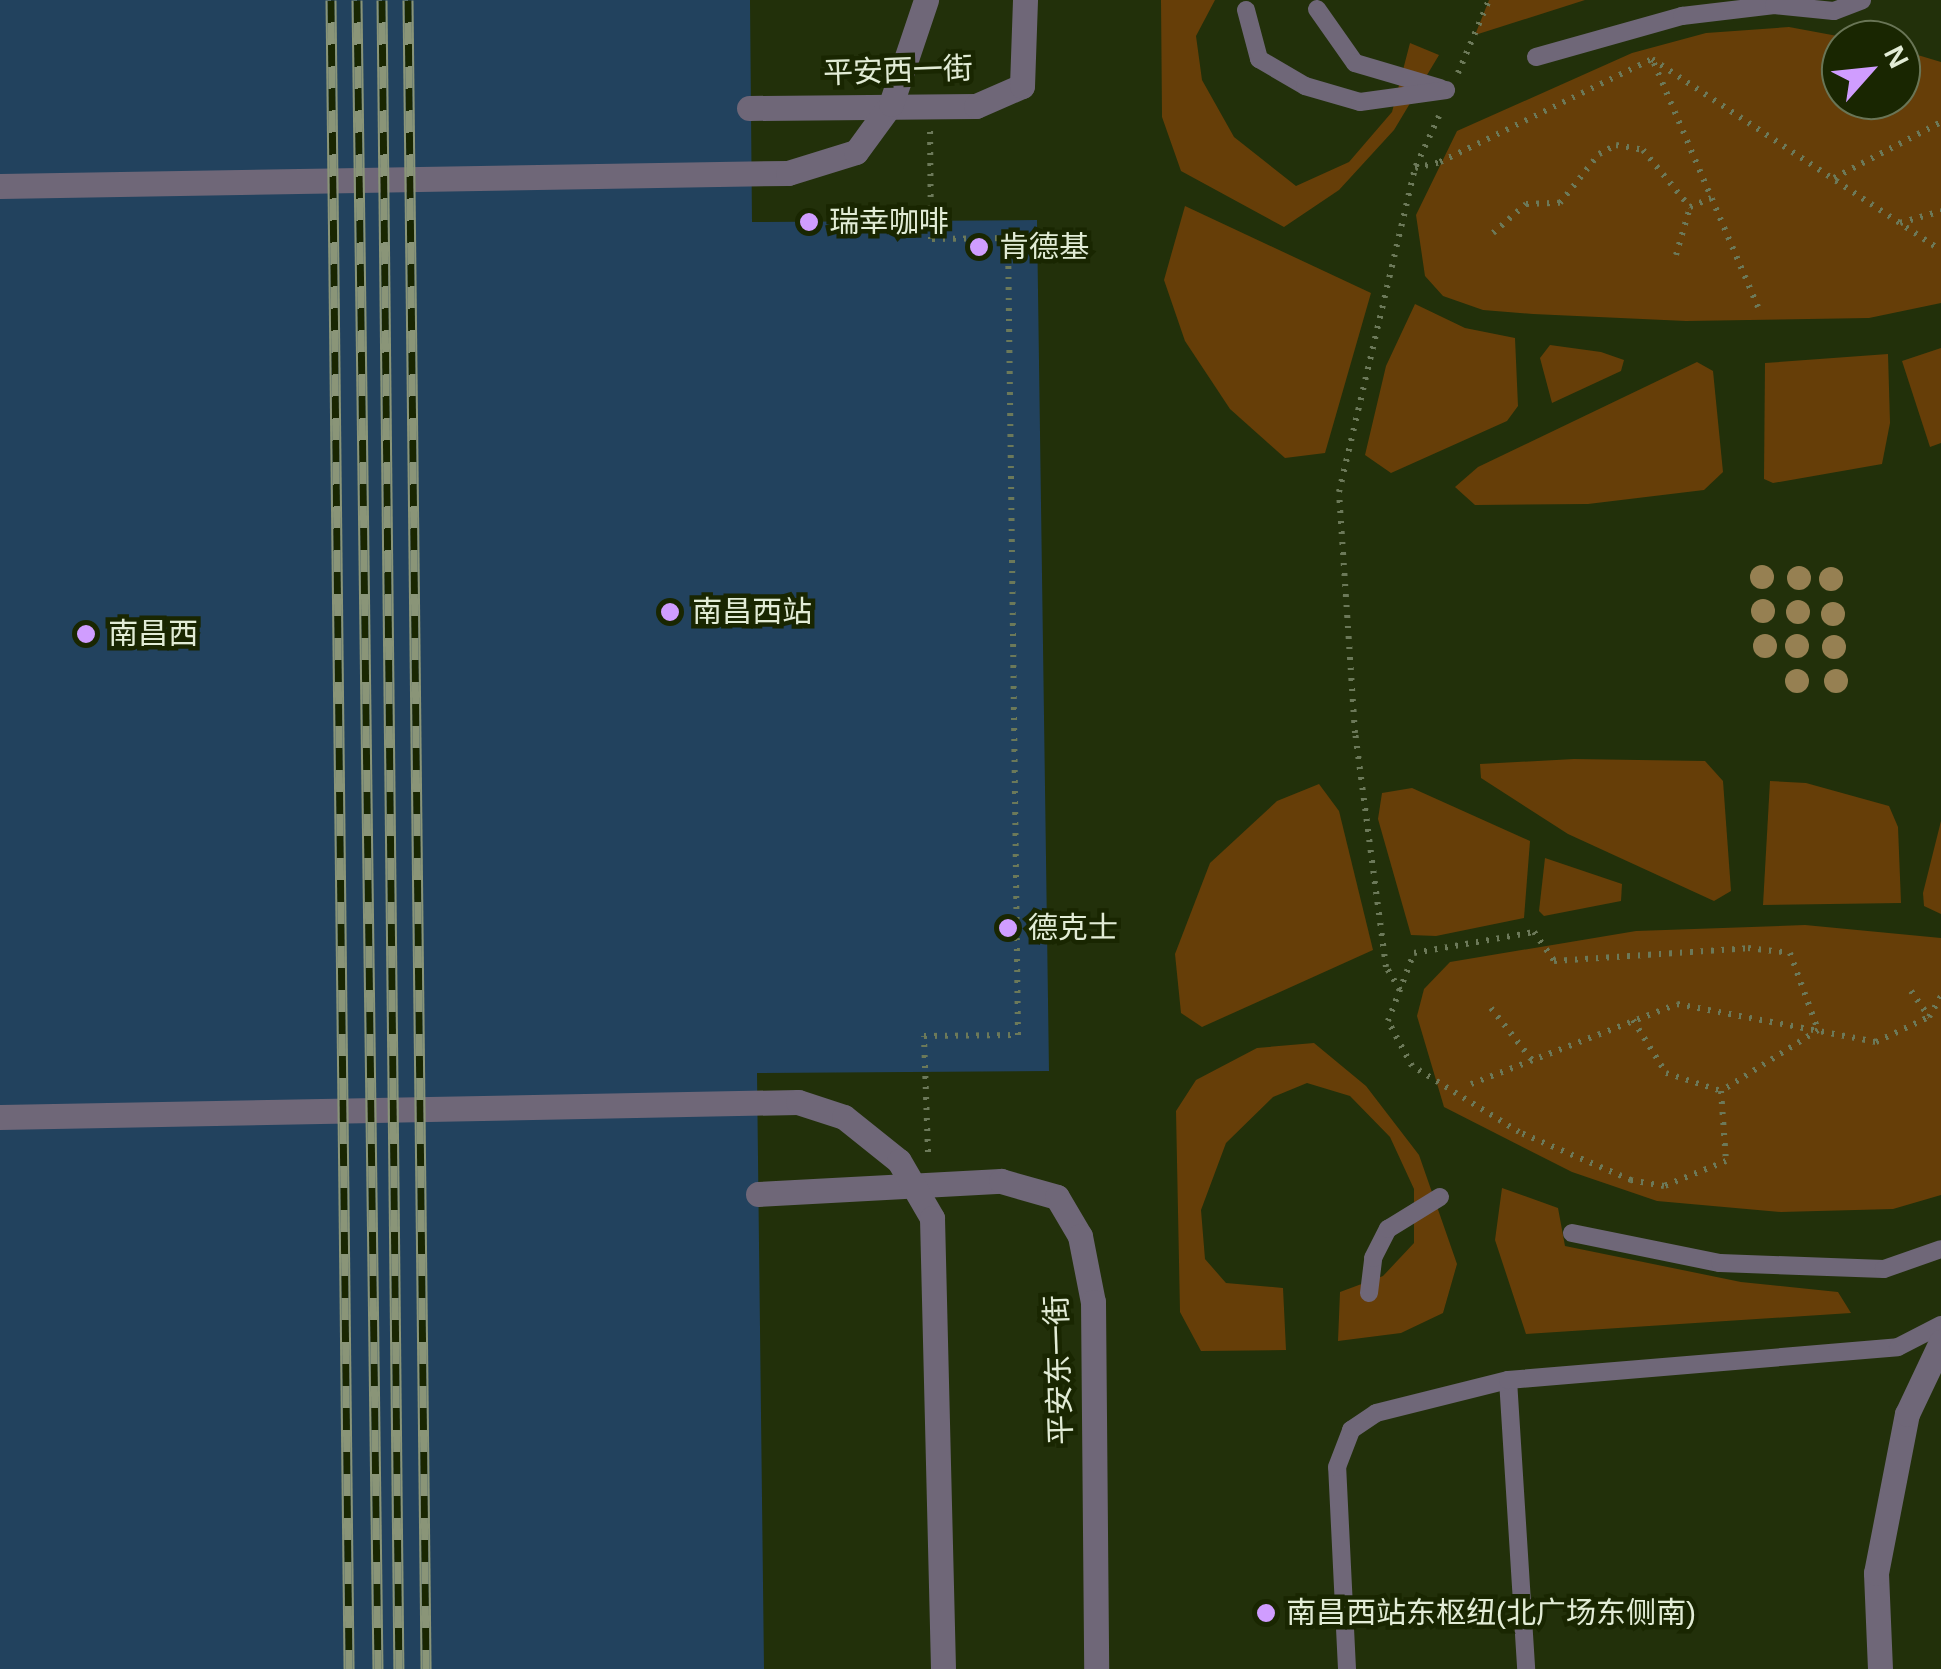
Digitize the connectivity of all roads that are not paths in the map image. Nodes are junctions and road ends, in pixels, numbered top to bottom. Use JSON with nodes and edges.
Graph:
{"nodes":[{"id":1,"x":926,"y":0,"type":"edge"},
{"id":2,"x":1025,"y":0,"type":"edge"},
{"id":3,"x":1862,"y":0,"type":"edge"},
{"id":4,"x":1317,"y":8,"type":"dead end"},
{"id":5,"x":1246,"y":10,"type":"dead end"},
{"id":6,"x":1536,"y":57,"type":"dead end"},
{"id":7,"x":749,"y":108,"type":"dead end"},
{"id":8,"x":0,"y":186,"type":"edge"},
{"id":9,"x":0,"y":1117,"type":"edge"},
{"id":10,"x":758,"y":1194,"type":"dead end"},
{"id":11,"x":1440,"y":1197,"type":"dead end"},
{"id":12,"x":1572,"y":1233,"type":"dead end"},
{"id":13,"x":1941,"y":1249,"type":"edge"},
{"id":14,"x":1370,"y":1293,"type":"dead end"},
{"id":15,"x":1941,"y":1324,"type":"edge"},
{"id":16,"x":1941,"y":1342,"type":"edge"},
{"id":17,"x":1508,"y":1380,"type":"junction"},
{"id":18,"x":943,"y":1669,"type":"edge"},
{"id":19,"x":1096,"y":1669,"type":"edge"},
{"id":20,"x":1346,"y":1669,"type":"edge"},
{"id":21,"x":1526,"y":1669,"type":"edge"},
{"id":22,"x":1880,"y":1669,"type":"edge"}],
"edges":[{"from":1,"to":8,"type":"street"},
{"from":2,"to":7,"type":"street","name":"平安西一街"},
{"from":3,"to":6,"type":"lane"},
{"from":4,"to":5,"type":"lane"},
{"from":9,"to":18,"type":"street"},
{"from":10,"to":19,"type":"street","name":"平安东一街"},
{"from":11,"to":14,"type":"lane"},
{"from":12,"to":13,"type":"lane"},
{"from":15,"to":17,"type":"lane"},
{"from":16,"to":22,"type":"street"},
{"from":17,"to":20,"type":"lane"},
{"from":17,"to":21,"type":"lane"}]}
